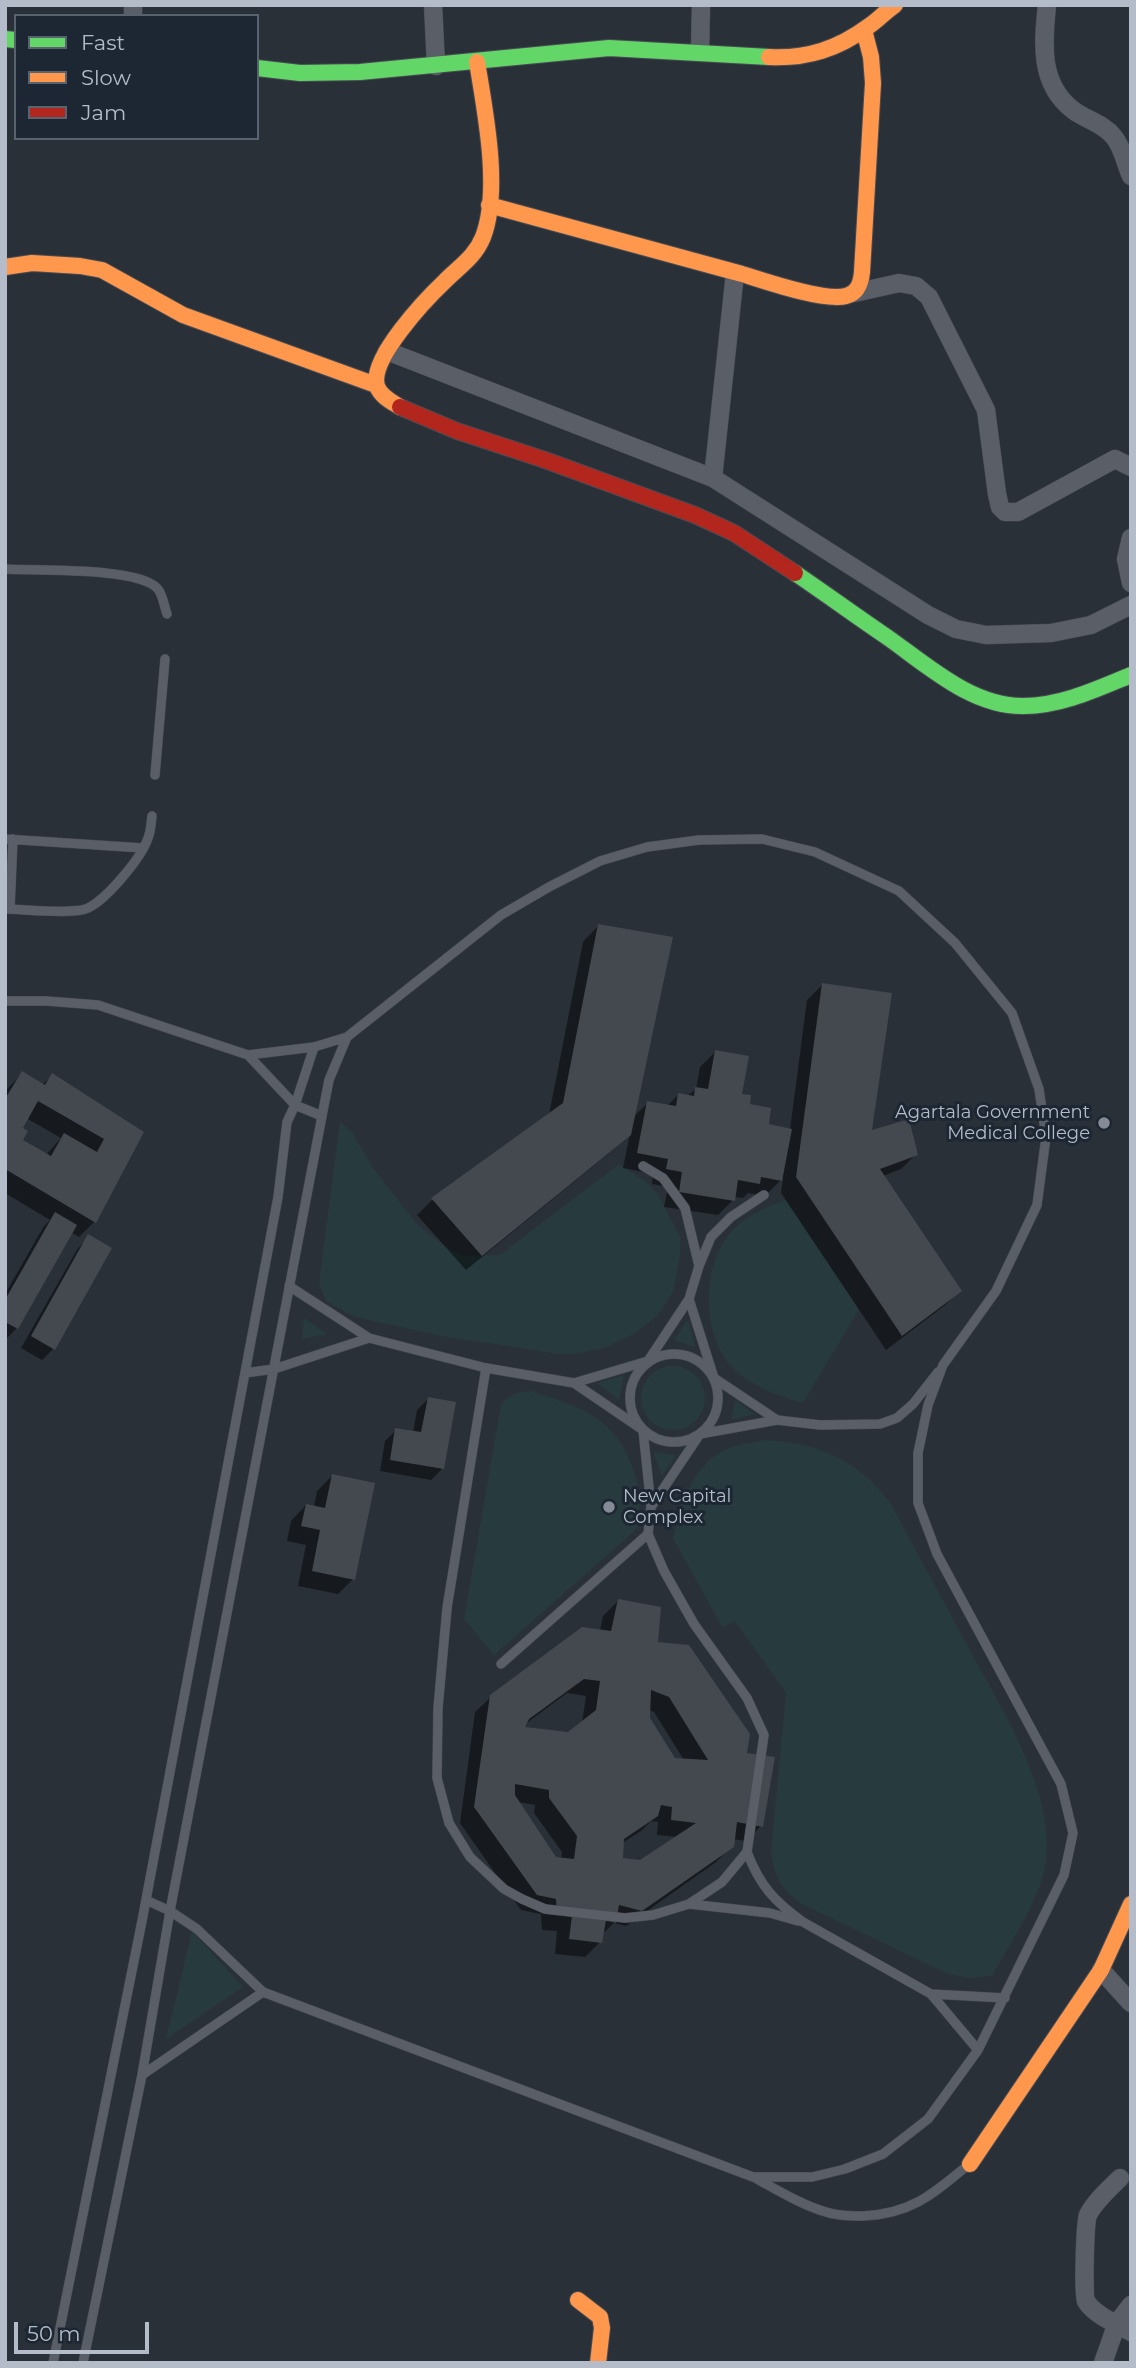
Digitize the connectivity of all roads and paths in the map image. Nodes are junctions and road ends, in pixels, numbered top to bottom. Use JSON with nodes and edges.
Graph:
{"nodes":[{"id":1,"x":433,"y":5,"type":"edge"},
{"id":2,"x":701,"y":5,"type":"edge"},
{"id":3,"x":1047,"y":5,"type":"edge"},
{"id":4,"x":892,"y":6,"type":"edge"},
{"id":5,"x":864,"y":30,"type":"junction"},
{"id":6,"x":700,"y":52,"type":"junction"},
{"id":7,"x":477,"y":62,"type":"junction"},
{"id":8,"x":436,"y":66,"type":"junction"},
{"id":9,"x":259,"y":68,"type":"edge"},
{"id":10,"x":1131,"y":176,"type":"edge"},
{"id":11,"x":489,"y":205,"type":"junction"},
{"id":12,"x":5,"y":267,"type":"edge"},
{"id":13,"x":735,"y":273,"type":"junction"},
{"id":14,"x":854,"y":293,"type":"junction"},
{"id":15,"x":387,"y":351,"type":"junction"},
{"id":16,"x":376,"y":385,"type":"junction"},
{"id":17,"x":1131,"y":467,"type":"edge"},
{"id":18,"x":713,"y":478,"type":"junction"},
{"id":19,"x":1131,"y":538,"type":"edge"},
{"id":20,"x":5,"y":569,"type":"edge"},
{"id":21,"x":1131,"y":583,"type":"edge"},
{"id":22,"x":1131,"y":605,"type":"edge"},
{"id":23,"x":167,"y":614,"type":"dead end"},
{"id":24,"x":165,"y":659,"type":"dead end"},
{"id":25,"x":1131,"y":675,"type":"edge"},
{"id":26,"x":155,"y":775,"type":"dead end"},
{"id":27,"x":152,"y":816,"type":"dead end"},
{"id":28,"x":9,"y":839,"type":"edge"},
{"id":29,"x":143,"y":848,"type":"junction"},
{"id":30,"x":8,"y":909,"type":"edge"},
{"id":31,"x":5,"y":1002,"type":"edge"},
{"id":32,"x":347,"y":1037,"type":"junction"},
{"id":33,"x":314,"y":1047,"type":"junction"},
{"id":34,"x":248,"y":1055,"type":"junction"},
{"id":35,"x":295,"y":1105,"type":"junction"},
{"id":36,"x":322,"y":1116,"type":"junction"},
{"id":37,"x":643,"y":1166,"type":"dead end"},
{"id":38,"x":764,"y":1195,"type":"dead end"},
{"id":39,"x":699,"y":1266,"type":"junction"},
{"id":40,"x":289,"y":1286,"type":"junction"},
{"id":41,"x":690,"y":1299,"type":"junction"},
{"id":42,"x":369,"y":1338,"type":"junction"},
{"id":43,"x":648,"y":1361,"type":"junction"},
{"id":44,"x":943,"y":1365,"type":"junction"},
{"id":45,"x":486,"y":1368,"type":"junction"},
{"id":46,"x":274,"y":1369,"type":"junction"},
{"id":47,"x":245,"y":1373,"type":"junction"},
{"id":48,"x":714,"y":1378,"type":"junction"},
{"id":49,"x":574,"y":1383,"type":"junction"},
{"id":50,"x":777,"y":1420,"type":"junction"},
{"id":51,"x":643,"y":1430,"type":"junction"},
{"id":52,"x":700,"y":1434,"type":"junction"},
{"id":53,"x":651,"y":1507,"type":"junction"},
{"id":54,"x":648,"y":1534,"type":"junction"},
{"id":55,"x":501,"y":1664,"type":"dead end"},
{"id":56,"x":747,"y":1852,"type":"junction"},
{"id":57,"x":146,"y":1900,"type":"junction"},
{"id":58,"x":689,"y":1904,"type":"junction"},
{"id":59,"x":1131,"y":1904,"type":"edge"},
{"id":60,"x":170,"y":1911,"type":"junction"},
{"id":61,"x":803,"y":1922,"type":"junction"},
{"id":62,"x":1101,"y":1970,"type":"junction"},
{"id":63,"x":263,"y":1992,"type":"junction"},
{"id":64,"x":931,"y":1994,"type":"junction"},
{"id":65,"x":1005,"y":1998,"type":"junction"},
{"id":66,"x":1131,"y":2003,"type":"edge"},
{"id":67,"x":978,"y":2050,"type":"junction"},
{"id":68,"x":142,"y":2076,"type":"junction"},
{"id":69,"x":970,"y":2164,"type":"joint"},
{"id":70,"x":753,"y":2177,"type":"junction"},
{"id":71,"x":1120,"y":2178,"type":"dead end"},
{"id":72,"x":578,"y":2300,"type":"dead end"},
{"id":73,"x":1131,"y":2305,"type":"edge"},
{"id":74,"x":1124,"y":2328,"type":"edge"},
{"id":75,"x":53,"y":2363,"type":"edge"},
{"id":76,"x":83,"y":2363,"type":"edge"},
{"id":77,"x":598,"y":2363,"type":"edge"},
{"id":78,"x":1103,"y":2363,"type":"edge"}],
"edges":[{"from":1,"to":8,"type":"street"},
{"from":2,"to":6,"type":"street"},
{"from":3,"to":10,"type":"street"},
{"from":4,"to":5,"type":"street"},
{"from":5,"to":6,"type":"street"},
{"from":5,"to":14,"type":"street"},
{"from":6,"to":7,"type":"street"},
{"from":7,"to":8,"type":"street"},
{"from":7,"to":11,"type":"street"},
{"from":8,"to":9,"type":"street"},
{"from":11,"to":13,"type":"street"},
{"from":11,"to":15,"type":"street"},
{"from":12,"to":16,"type":"street"},
{"from":13,"to":14,"type":"street"},
{"from":13,"to":18,"type":"street"},
{"from":14,"to":17,"type":"street"},
{"from":15,"to":16,"type":"street"},
{"from":15,"to":18,"type":"street"},
{"from":16,"to":25,"type":"street"},
{"from":18,"to":22,"type":"street"},
{"from":19,"to":21,"type":"street"},
{"from":20,"to":23,"type":"lane"},
{"from":24,"to":26,"type":"lane"},
{"from":27,"to":29,"type":"lane"},
{"from":28,"to":29,"type":"lane"},
{"from":28,"to":30,"type":"lane"},
{"from":29,"to":30,"type":"lane"},
{"from":31,"to":34,"type":"lane"},
{"from":32,"to":33,"type":"lane"},
{"from":32,"to":36,"type":"lane"},
{"from":32,"to":44,"type":"lane"},
{"from":33,"to":34,"type":"lane"},
{"from":33,"to":35,"type":"lane"},
{"from":34,"to":35,"type":"lane"},
{"from":35,"to":36,"type":"lane"},
{"from":35,"to":47,"type":"lane"},
{"from":36,"to":40,"type":"lane"},
{"from":37,"to":39,"type":"lane"},
{"from":38,"to":39,"type":"lane"},
{"from":39,"to":41,"type":"lane"},
{"from":40,"to":42,"type":"lane"},
{"from":40,"to":46,"type":"lane"},
{"from":41,"to":43,"type":"lane"},
{"from":41,"to":48,"type":"lane"},
{"from":42,"to":45,"type":"lane"},
{"from":42,"to":46,"type":"lane"},
{"from":43,"to":48,"type":"lane"},
{"from":43,"to":49,"type":"lane"},
{"from":43,"to":51,"type":"lane"},
{"from":44,"to":50,"type":"lane"},
{"from":44,"to":65,"type":"lane"},
{"from":45,"to":49,"type":"lane"},
{"from":45,"to":58,"type":"lane"},
{"from":46,"to":47,"type":"lane"},
{"from":46,"to":60,"type":"lane"},
{"from":47,"to":57,"type":"lane"},
{"from":48,"to":50,"type":"lane"},
{"from":48,"to":52,"type":"lane"},
{"from":49,"to":51,"type":"lane"},
{"from":50,"to":52,"type":"lane"},
{"from":51,"to":52,"type":"lane"},
{"from":51,"to":53,"type":"lane"},
{"from":52,"to":53,"type":"lane"},
{"from":53,"to":54,"type":"lane"},
{"from":54,"to":55,"type":"lane"},
{"from":54,"to":56,"type":"lane"},
{"from":56,"to":58,"type":"lane"},
{"from":56,"to":61,"type":"lane"},
{"from":57,"to":60,"type":"lane"},
{"from":57,"to":75,"type":"lane"},
{"from":58,"to":61,"type":"lane"},
{"from":59,"to":62,"type":"street"},
{"from":60,"to":63,"type":"lane"},
{"from":60,"to":68,"type":"lane"},
{"from":61,"to":64,"type":"lane"},
{"from":62,"to":66,"type":"street"},
{"from":62,"to":69,"type":"street"},
{"from":63,"to":68,"type":"lane"},
{"from":63,"to":70,"type":"lane"},
{"from":64,"to":65,"type":"lane"},
{"from":64,"to":67,"type":"lane"},
{"from":65,"to":67,"type":"lane"},
{"from":67,"to":70,"type":"lane"},
{"from":68,"to":76,"type":"lane"},
{"from":69,"to":70,"type":"lane"},
{"from":71,"to":74,"type":"street"},
{"from":72,"to":77,"type":"street"},
{"from":73,"to":74,"type":"street"},
{"from":74,"to":78,"type":"street"}]}
